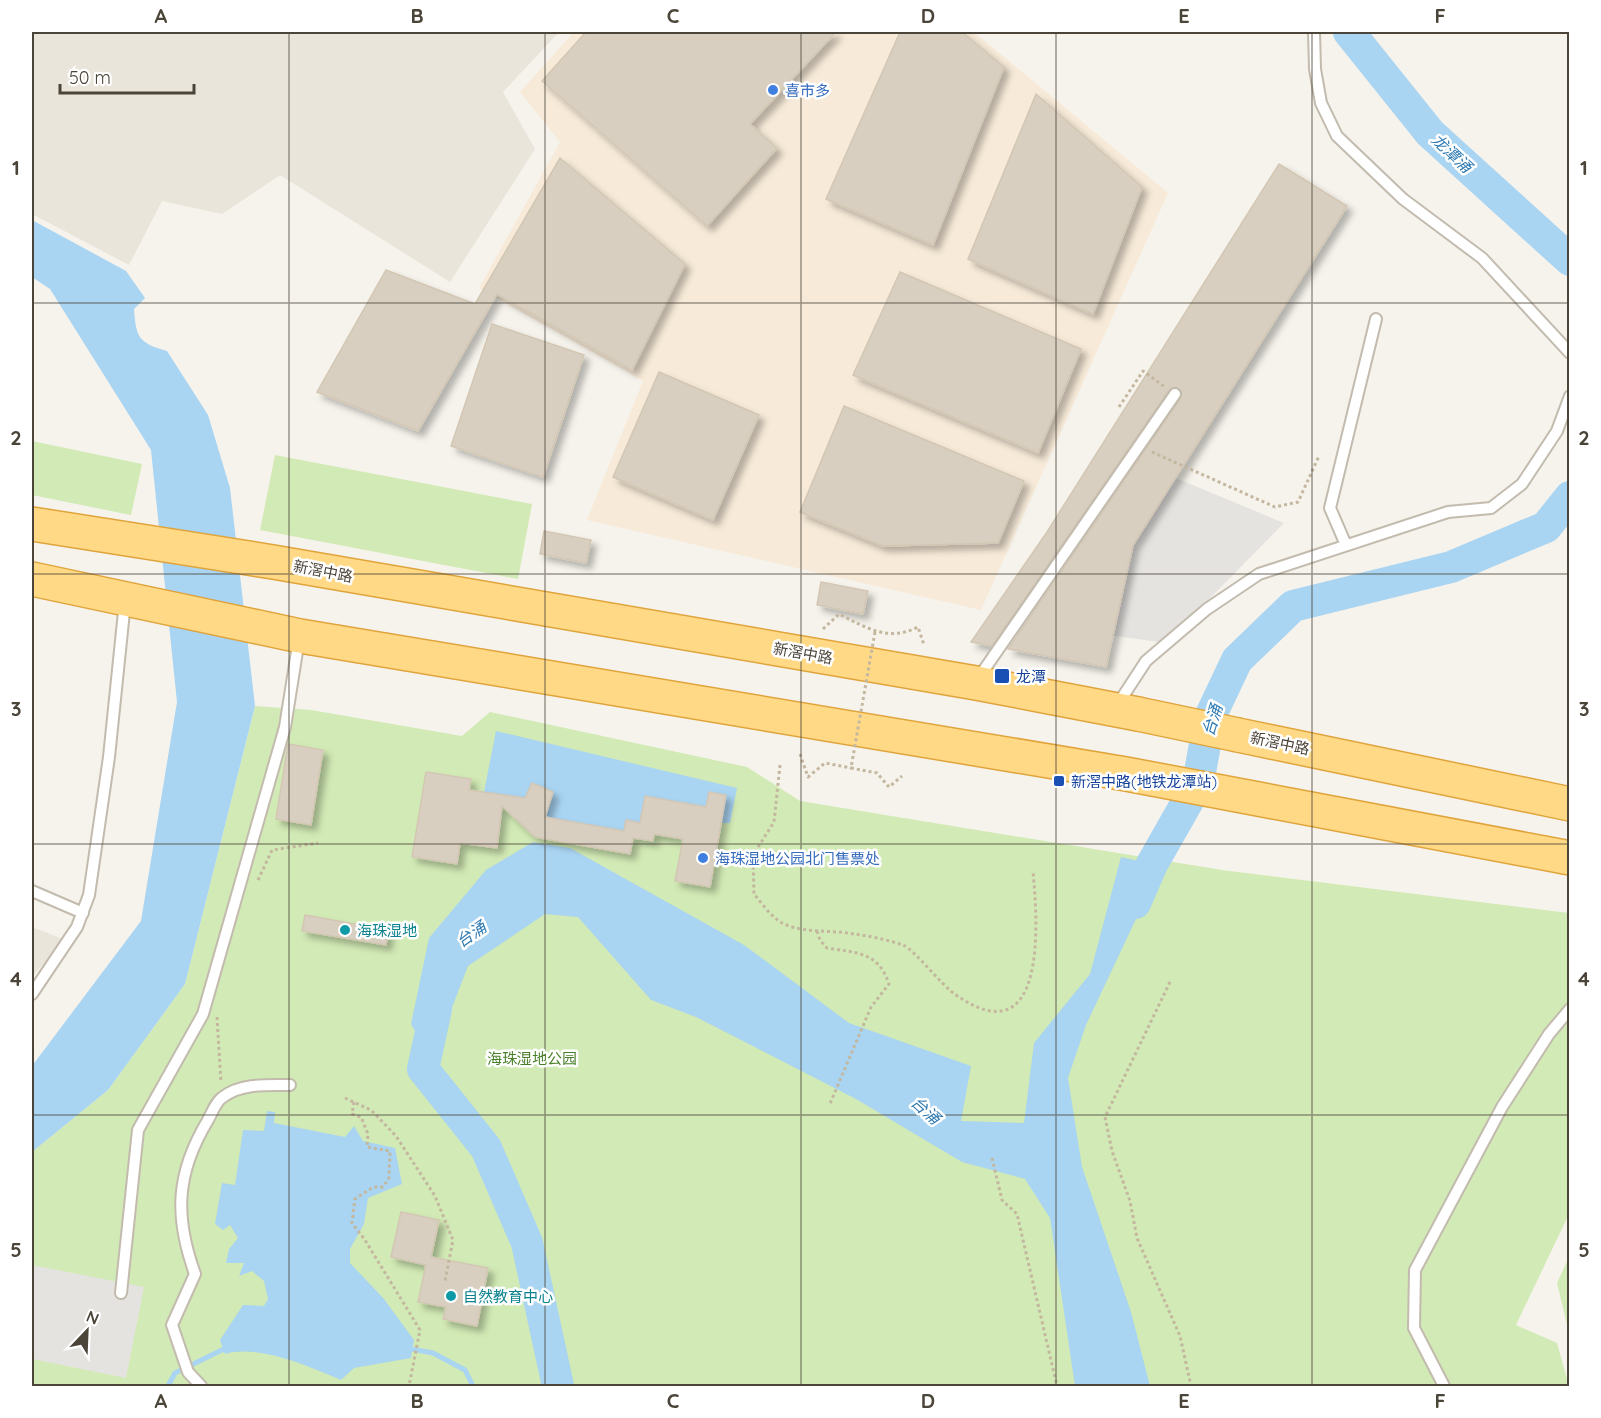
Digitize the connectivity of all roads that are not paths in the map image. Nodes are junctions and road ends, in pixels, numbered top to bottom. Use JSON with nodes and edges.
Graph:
{"nodes":[{"id":1,"x":1314,"y":32,"type":"edge"},
{"id":2,"x":1376,"y":319,"type":"dead end"},
{"id":3,"x":1569,"y":353,"type":"edge"},
{"id":4,"x":1175,"y":394,"type":"road end"},
{"id":5,"x":1569,"y":396,"type":"edge"},
{"id":6,"x":32,"y":524,"type":"edge"},
{"id":7,"x":1346,"y":545,"type":"junction"},
{"id":8,"x":32,"y":579,"type":"edge"},
{"id":9,"x":136,"y":600,"type":"junction"},
{"id":10,"x":300,"y":636,"type":"junction"},
{"id":11,"x":976,"y":682,"type":"junction"},
{"id":12,"x":1126,"y":712,"type":"junction"},
{"id":13,"x":1569,"y":804,"type":"edge"},
{"id":14,"x":1569,"y":858,"type":"edge"},
{"id":15,"x":32,"y":891,"type":"edge"},
{"id":16,"x":83,"y":912,"type":"junction"},
{"id":17,"x":32,"y":994,"type":"edge"},
{"id":18,"x":1569,"y":1010,"type":"edge"},
{"id":19,"x":290,"y":1085,"type":"dead end"},
{"id":20,"x":122,"y":1293,"type":"dead end"},
{"id":21,"x":201,"y":1386,"type":"edge"},
{"id":22,"x":1444,"y":1386,"type":"edge"}],
"edges":[{"from":1,"to":3,"type":"lane"},
{"from":2,"to":7,"type":"lane"},
{"from":4,"to":11,"type":"lane"},
{"from":5,"to":7,"type":"lane"},
{"from":6,"to":11,"type":"highway","name":"新滘中路"},
{"from":7,"to":12,"type":"lane"},
{"from":8,"to":9,"type":"highway"},
{"from":9,"to":10,"type":"highway"},
{"from":9,"to":16,"type":"lane"},
{"from":10,"to":14,"type":"highway"},
{"from":10,"to":20,"type":"lane"},
{"from":11,"to":12,"type":"highway","name":"新滘中路"},
{"from":12,"to":13,"type":"highway","name":"新滘中路","bridge":true},
{"from":15,"to":16,"type":"lane"},
{"from":16,"to":17,"type":"lane"},
{"from":18,"to":22,"type":"lane"},
{"from":19,"to":21,"type":"lane"}]}
